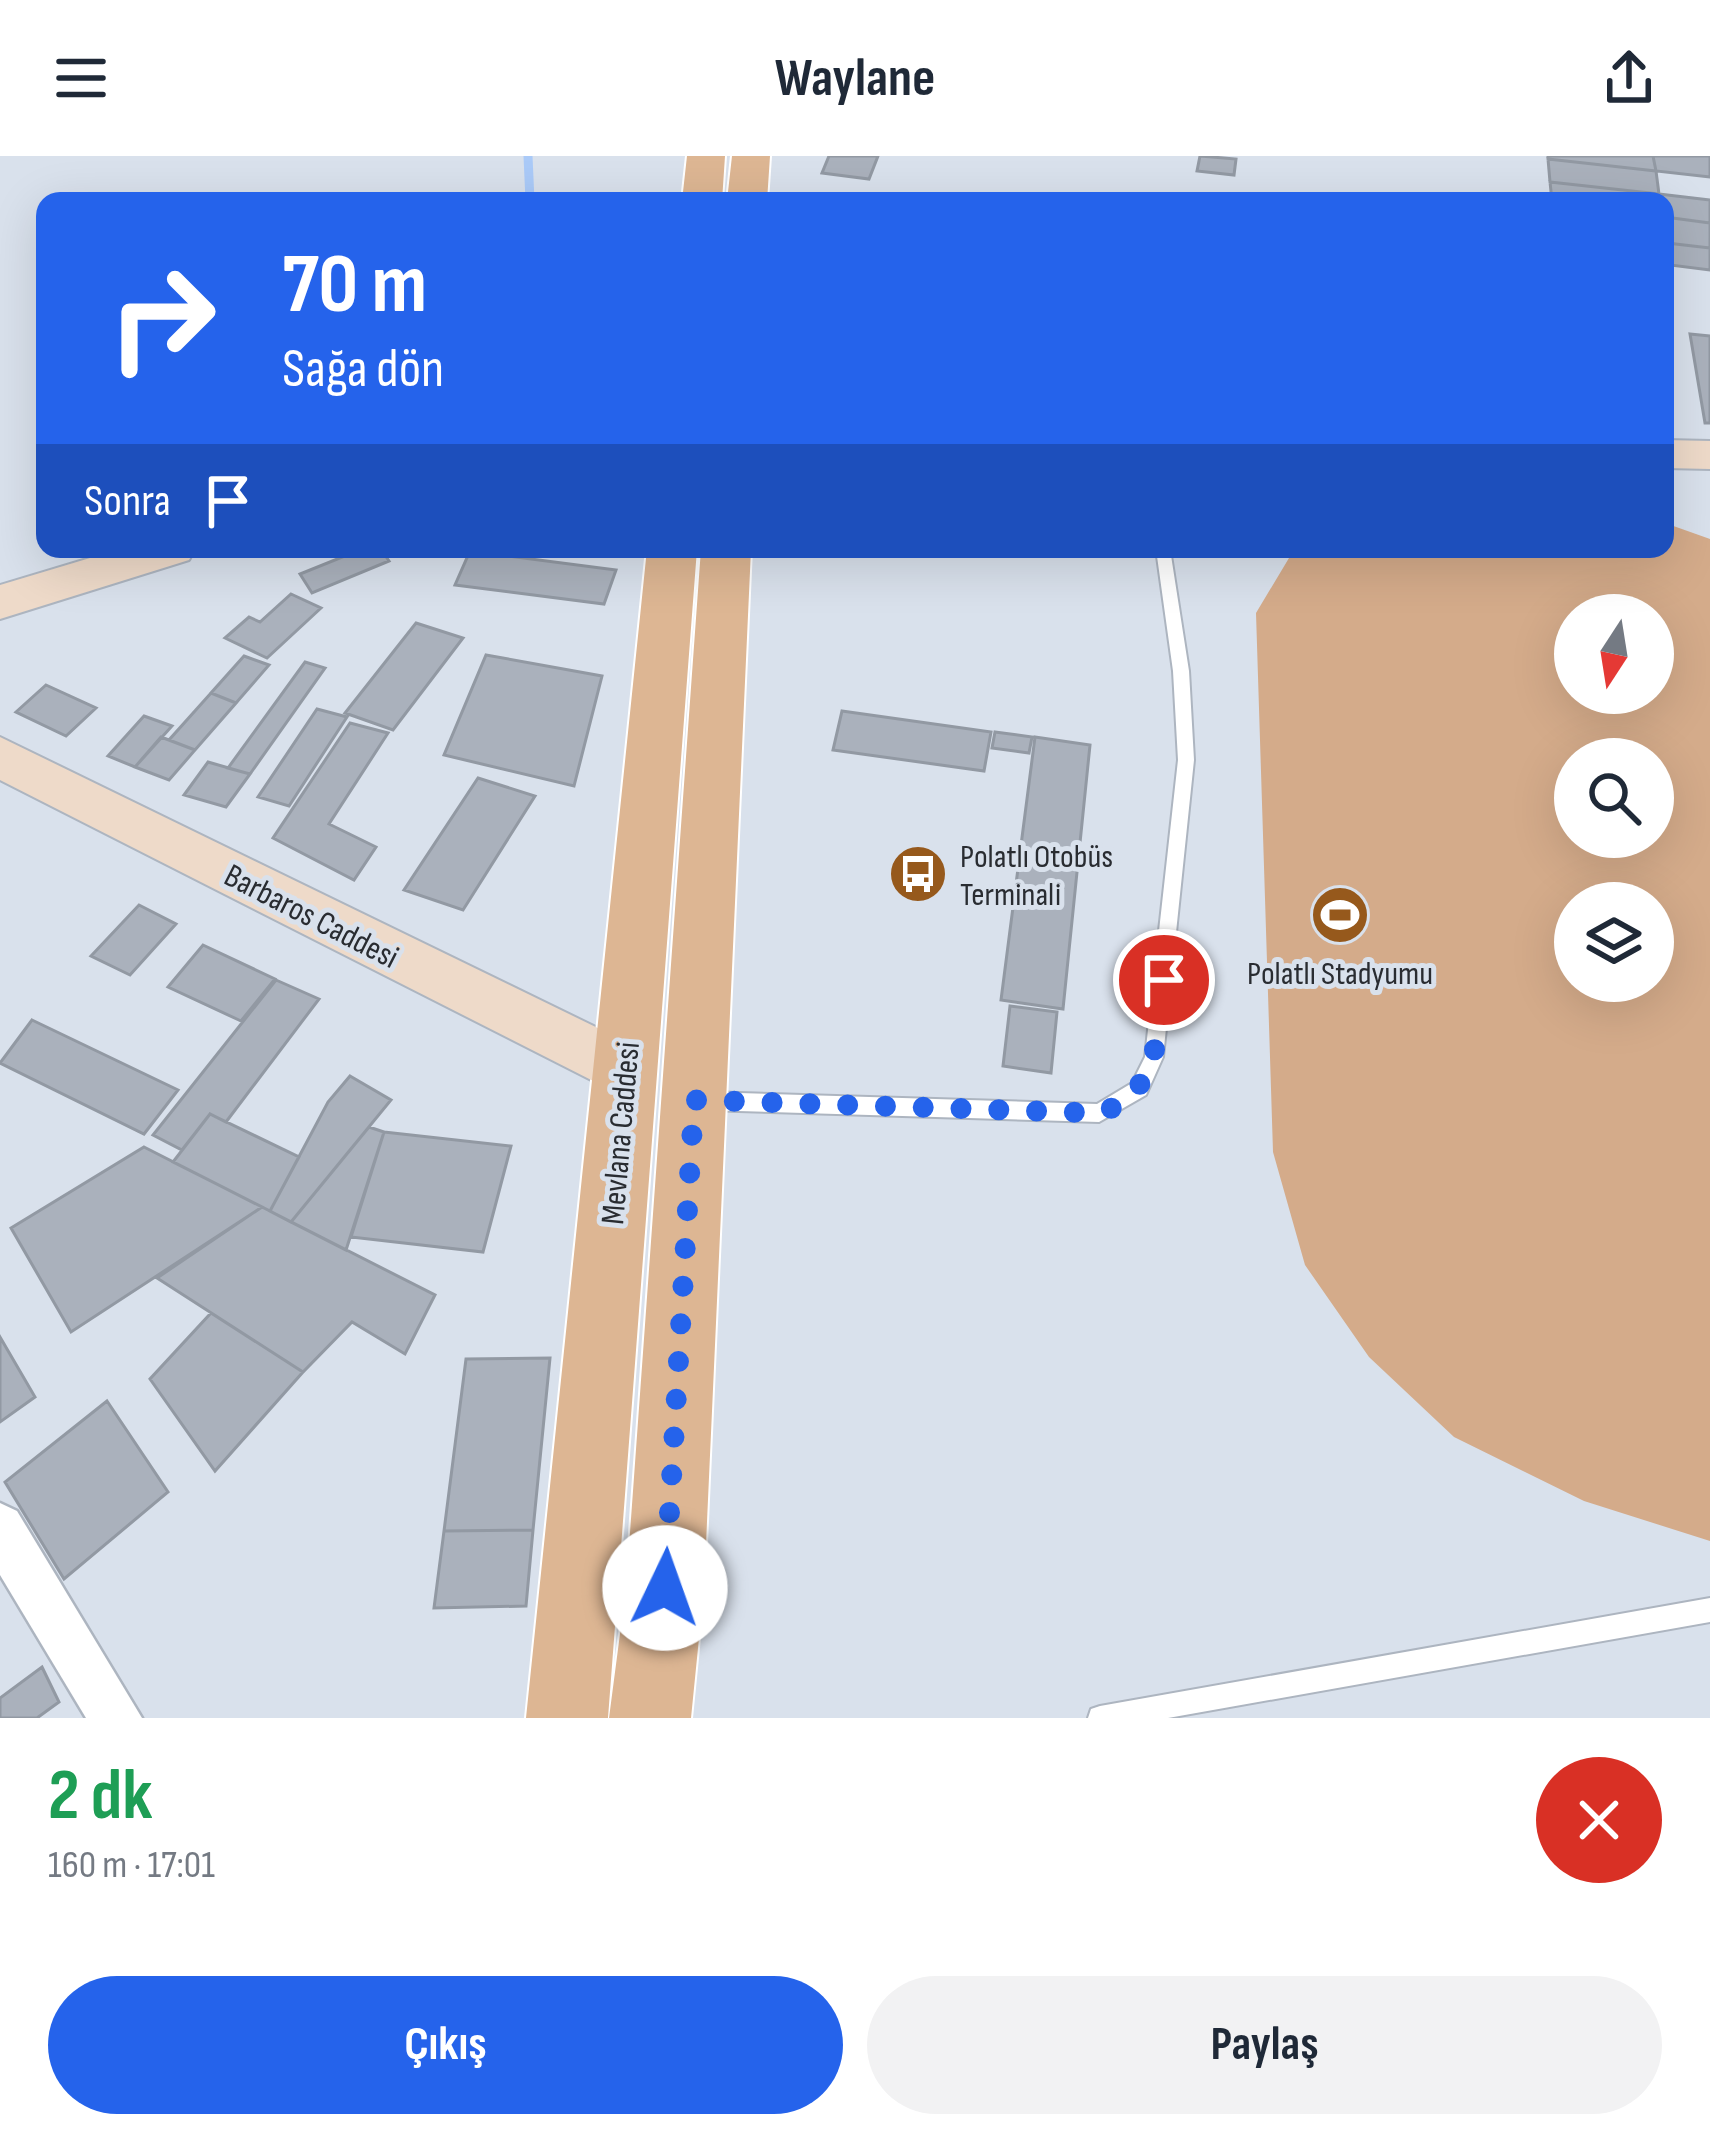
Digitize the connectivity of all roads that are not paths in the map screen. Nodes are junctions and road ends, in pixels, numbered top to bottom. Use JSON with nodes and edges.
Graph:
{"nodes":[{"id":1,"x":706,"y":156,"type":"edge"},
{"id":2,"x":751,"y":156,"type":"edge"},
{"id":3,"x":703,"y":192,"type":"edge"},
{"id":4,"x":748,"y":192,"type":"edge"},
{"id":5,"x":1674,"y":454,"type":"edge"},
{"id":6,"x":1710,"y":455,"type":"edge"},
{"id":7,"x":144,"y":558,"type":"edge"},
{"id":8,"x":671,"y":558,"type":"edge"},
{"id":9,"x":724,"y":558,"type":"edge"},
{"id":10,"x":1164,"y":558,"type":"edge"},
{"id":11,"x":0,"y":602,"type":"edge"},
{"id":12,"x":0,"y":757,"type":"edge"},
{"id":13,"x":625,"y":1070,"type":"junction"},
{"id":14,"x":694,"y":1100,"type":"junction"},
{"id":15,"x":0,"y":1528,"type":"edge"},
{"id":16,"x":1710,"y":1610,"type":"edge"},
{"id":17,"x":116,"y":1718,"type":"edge"},
{"id":18,"x":567,"y":1718,"type":"edge"},
{"id":19,"x":650,"y":1718,"type":"edge"},
{"id":20,"x":1100,"y":1718,"type":"edge"}],
"edges":[{"from":1,"to":3,"type":"main road"},
{"from":2,"to":4,"type":"main road"},
{"from":5,"to":6,"type":"street"},
{"from":7,"to":11,"type":"street"},
{"from":8,"to":13,"type":"main road","name":"Mevlana Caddesi"},
{"from":9,"to":14,"type":"main road"},
{"from":10,"to":14,"type":"lane"},
{"from":12,"to":13,"type":"street","name":"Barbaros Caddesi"},
{"from":13,"to":18,"type":"main road","name":"Mevlana Caddesi"},
{"from":14,"to":19,"type":"main road"},
{"from":15,"to":17,"type":"street"},
{"from":16,"to":20,"type":"lane"}]}
